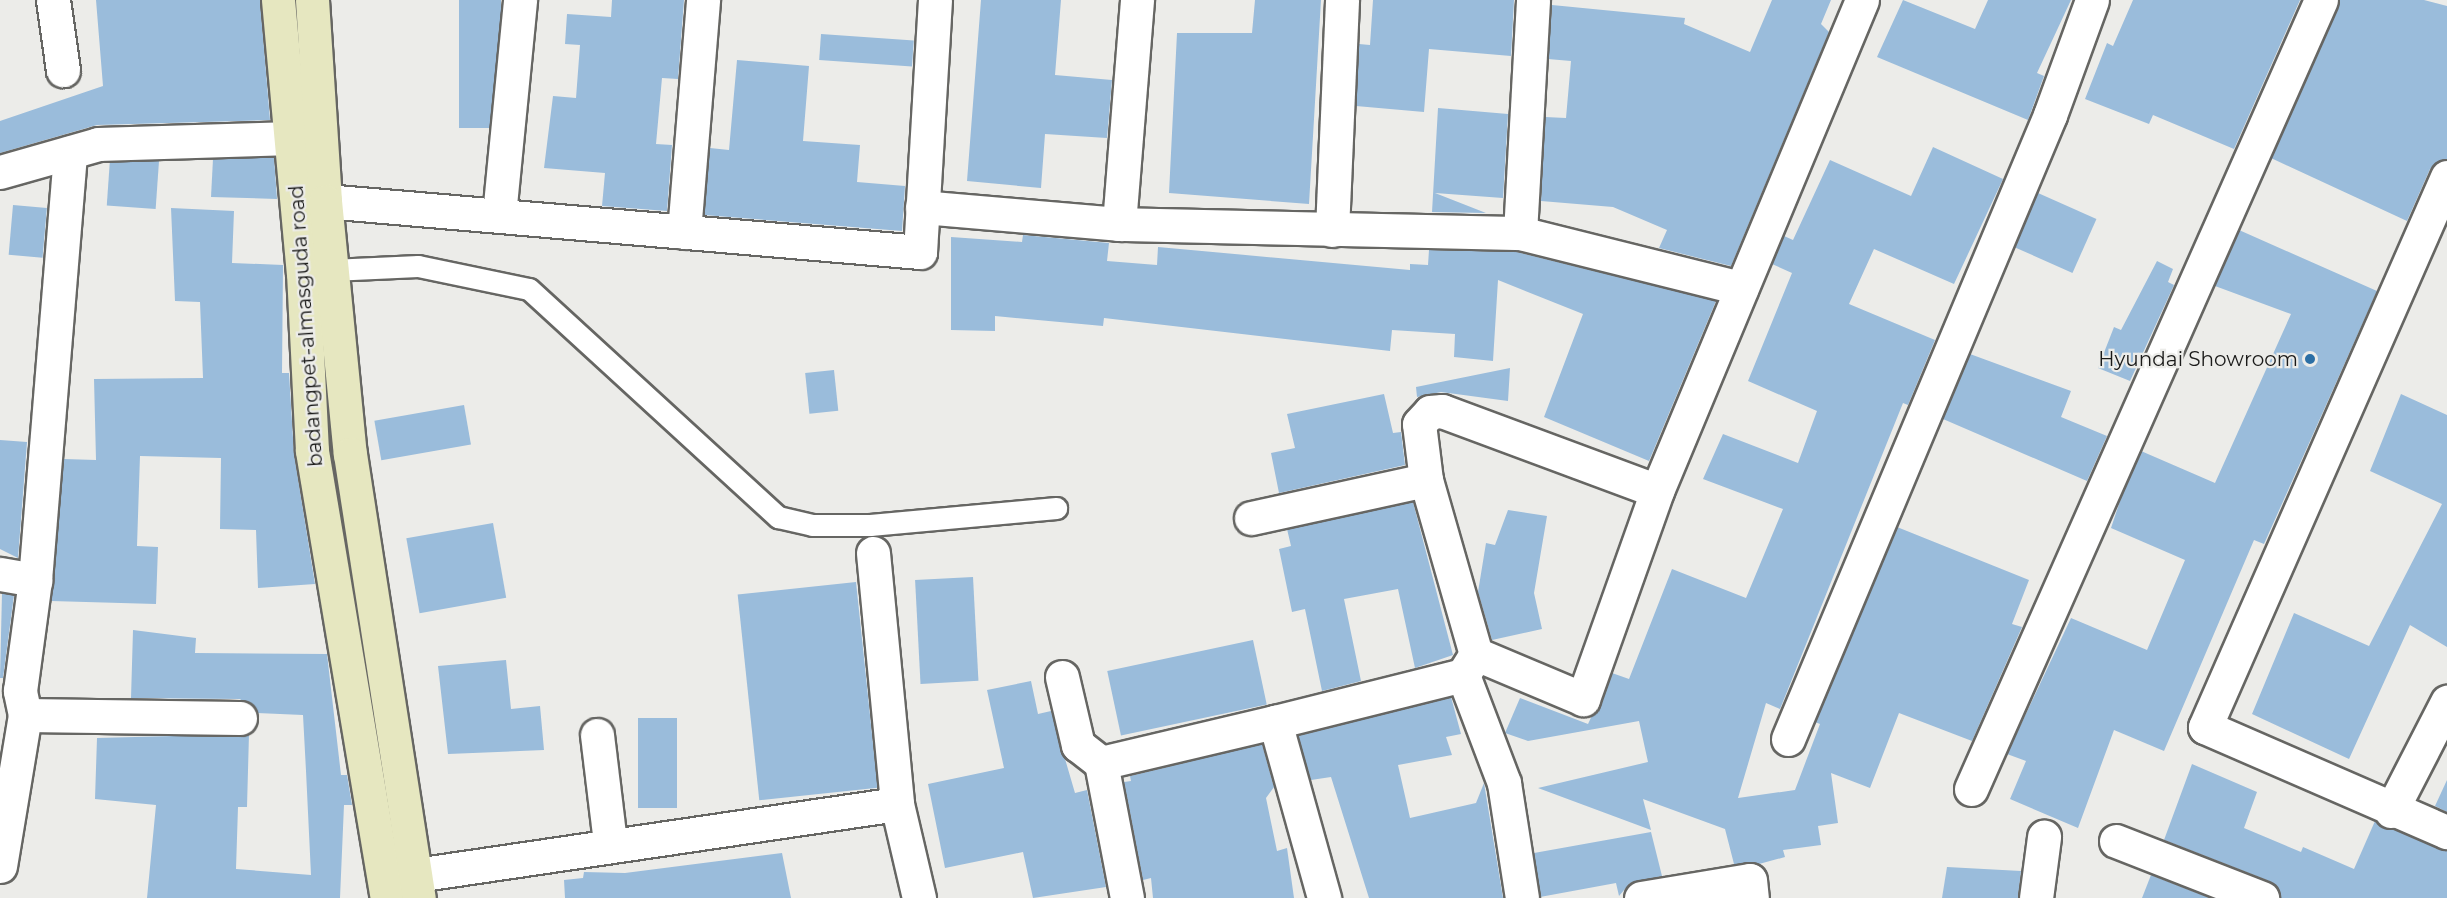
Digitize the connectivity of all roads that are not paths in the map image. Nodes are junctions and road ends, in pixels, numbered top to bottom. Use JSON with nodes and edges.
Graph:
{"nodes":[{"id":1,"x":53,"y":0,"type":"edge"},
{"id":2,"x":278,"y":0,"type":"edge"},
{"id":3,"x":312,"y":0,"type":"edge"},
{"id":4,"x":520,"y":0,"type":"edge"},
{"id":5,"x":703,"y":0,"type":"edge"},
{"id":6,"x":935,"y":0,"type":"edge"},
{"id":7,"x":1137,"y":0,"type":"edge"},
{"id":8,"x":1342,"y":0,"type":"edge"},
{"id":9,"x":1533,"y":0,"type":"edge"},
{"id":10,"x":1862,"y":0,"type":"edge"},
{"id":11,"x":2092,"y":0,"type":"edge"},
{"id":12,"x":2321,"y":0,"type":"edge"},
{"id":13,"x":63,"y":70,"type":"dead end"},
{"id":14,"x":292,"y":138,"type":"junction"},
{"id":15,"x":70,"y":152,"type":"junction"},
{"id":16,"x":0,"y":172,"type":"edge"},
{"id":17,"x":2447,"y":177,"type":"edge"},
{"id":18,"x":325,"y":201,"type":"junction"},
{"id":19,"x":922,"y":207,"type":"junction"},
{"id":20,"x":499,"y":214,"type":"junction"},
{"id":21,"x":1119,"y":224,"type":"junction"},
{"id":22,"x":1332,"y":231,"type":"junction"},
{"id":23,"x":684,"y":232,"type":"junction"},
{"id":24,"x":1520,"y":233,"type":"junction"},
{"id":25,"x":331,"y":270,"type":"junction"},
{"id":26,"x":1741,"y":288,"type":"junction"},
{"id":27,"x":1426,"y":480,"type":"junction"},
{"id":28,"x":1657,"y":491,"type":"junction"},
{"id":29,"x":1056,"y":508,"type":"dead end"},
{"id":30,"x":1251,"y":518,"type":"dead end"},
{"id":31,"x":871,"y":539,"type":"junction"},
{"id":32,"x":0,"y":574,"type":"edge"},
{"id":33,"x":35,"y":580,"type":"junction"},
{"id":34,"x":1470,"y":665,"type":"junction"},
{"id":35,"x":1062,"y":677,"type":"dead end"},
{"id":36,"x":2447,"y":702,"type":"edge"},
{"id":37,"x":240,"y":718,"type":"dead end"},
{"id":38,"x":1275,"y":722,"type":"junction"},
{"id":39,"x":16,"y":723,"type":"edge"},
{"id":40,"x":597,"y":735,"type":"dead end"},
{"id":41,"x":1788,"y":739,"type":"dead end"},
{"id":42,"x":1101,"y":763,"type":"junction"},
{"id":43,"x":1971,"y":789,"type":"dead end"},
{"id":44,"x":897,"y":804,"type":"junction"},
{"id":45,"x":2391,"y":811,"type":"junction"},
{"id":46,"x":2447,"y":832,"type":"edge"},
{"id":47,"x":2044,"y":837,"type":"dead end"},
{"id":48,"x":2116,"y":841,"type":"dead end"},
{"id":49,"x":610,"y":842,"type":"junction"},
{"id":50,"x":0,"y":866,"type":"edge"},
{"id":51,"x":418,"y":886,"type":"edge"},
{"id":52,"x":387,"y":898,"type":"edge"},
{"id":53,"x":919,"y":898,"type":"edge"},
{"id":54,"x":1127,"y":898,"type":"edge"},
{"id":55,"x":1324,"y":898,"type":"edge"},
{"id":56,"x":1522,"y":898,"type":"edge"},
{"id":57,"x":1641,"y":898,"type":"edge"},
{"id":58,"x":1752,"y":898,"type":"edge"},
{"id":59,"x":2036,"y":898,"type":"edge"},
{"id":60,"x":2262,"y":898,"type":"edge"}],
"edges":[{"from":1,"to":13,"type":"street"},
{"from":2,"to":14,"type":"street","name":"badangpet-almasguda road"},
{"from":3,"to":18,"type":"street","name":"badangpet-almasguda road"},
{"from":4,"to":20,"type":"street"},
{"from":5,"to":23,"type":"street"},
{"from":6,"to":19,"type":"street"},
{"from":7,"to":21,"type":"street"},
{"from":8,"to":22,"type":"street"},
{"from":9,"to":24,"type":"street"},
{"from":10,"to":26,"type":"street"},
{"from":11,"to":41,"type":"street"},
{"from":12,"to":43,"type":"street"},
{"from":14,"to":15,"type":"street"},
{"from":14,"to":52,"type":"street","name":"badangpet-almasguda road"},
{"from":15,"to":16,"type":"street"},
{"from":15,"to":33,"type":"street"},
{"from":17,"to":45,"type":"street"},
{"from":18,"to":20,"type":"street"},
{"from":18,"to":25,"type":"street","name":"badangpet-almasguda road"},
{"from":19,"to":21,"type":"street"},
{"from":19,"to":23,"type":"street"},
{"from":20,"to":23,"type":"street"},
{"from":21,"to":22,"type":"street"},
{"from":22,"to":24,"type":"street"},
{"from":24,"to":26,"type":"street"},
{"from":25,"to":31,"type":"lane"},
{"from":25,"to":51,"type":"street","name":"badangpet-almasguda road"},
{"from":26,"to":28,"type":"street"},
{"from":27,"to":28,"type":"street"},
{"from":27,"to":30,"type":"street"},
{"from":27,"to":34,"type":"street"},
{"from":28,"to":34,"type":"street"},
{"from":29,"to":31,"type":"lane"},
{"from":31,"to":44,"type":"street"},
{"from":32,"to":33,"type":"street"},
{"from":33,"to":39,"type":"street"},
{"from":34,"to":38,"type":"street"},
{"from":34,"to":56,"type":"street"},
{"from":35,"to":42,"type":"street"},
{"from":36,"to":45,"type":"street"},
{"from":37,"to":39,"type":"street"},
{"from":38,"to":42,"type":"street"},
{"from":38,"to":55,"type":"street"},
{"from":39,"to":50,"type":"street"},
{"from":40,"to":49,"type":"street"},
{"from":42,"to":54,"type":"street"},
{"from":44,"to":49,"type":"street"},
{"from":44,"to":53,"type":"street"},
{"from":45,"to":46,"type":"street"},
{"from":47,"to":59,"type":"street"},
{"from":48,"to":60,"type":"street"},
{"from":49,"to":51,"type":"street"},
{"from":57,"to":58,"type":"street"}]}
